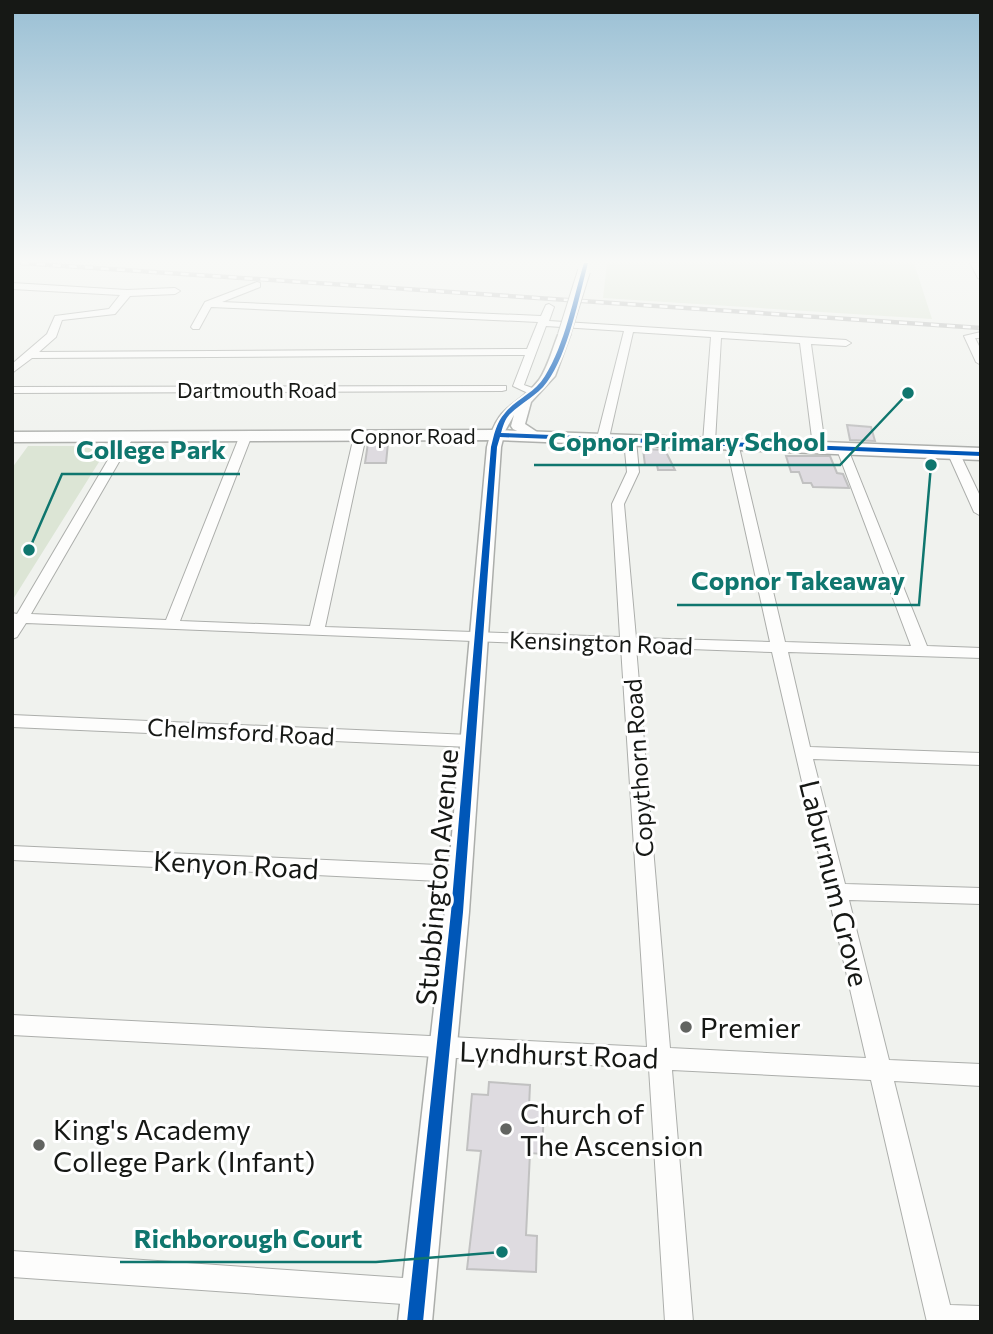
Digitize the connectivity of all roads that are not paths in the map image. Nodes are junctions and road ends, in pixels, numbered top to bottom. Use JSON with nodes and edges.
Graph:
{"nodes":[{"id":1,"x":55,"y":325,"type":"edge"},
{"id":2,"x":541,"y":325,"type":"edge"},
{"id":3,"x":567,"y":325,"type":"edge"},
{"id":4,"x":589,"y":325,"type":"edge"},
{"id":5,"x":629,"y":329,"type":"junction"},
{"id":6,"x":716,"y":335,"type":"junction"},
{"id":7,"x":976,"y":335,"type":"edge"},
{"id":8,"x":805,"y":340,"type":"junction"},
{"id":9,"x":846,"y":343,"type":"dead end"},
{"id":10,"x":530,"y":352,"type":"junction"},
{"id":11,"x":30,"y":355,"type":"junction"},
{"id":12,"x":981,"y":362,"type":"edge"},
{"id":13,"x":12,"y":370,"type":"edge"},
{"id":14,"x":502,"y":388,"type":"dead end"},
{"id":15,"x":12,"y":390,"type":"edge"},
{"id":16,"x":529,"y":396,"type":"junction"},
{"id":17,"x":246,"y":435,"type":"junction"},
{"id":18,"x":496,"y":435,"type":"junction"},
{"id":19,"x":128,"y":436,"type":"junction"},
{"id":20,"x":360,"y":436,"type":"junction"},
{"id":21,"x":536,"y":436,"type":"junction"},
{"id":22,"x":12,"y":437,"type":"edge"},
{"id":23,"x":603,"y":438,"type":"junction"},
{"id":24,"x":630,"y":440,"type":"junction"},
{"id":25,"x":709,"y":442,"type":"junction"},
{"id":26,"x":732,"y":443,"type":"junction"},
{"id":27,"x":819,"y":446,"type":"junction"},
{"id":28,"x":842,"y":447,"type":"junction"},
{"id":29,"x":954,"y":454,"type":"junction"},
{"id":30,"x":981,"y":454,"type":"edge"},
{"id":31,"x":981,"y":512,"type":"edge"},
{"id":32,"x":17,"y":619,"type":"edge"},
{"id":33,"x":171,"y":625,"type":"junction"},
{"id":34,"x":317,"y":630,"type":"junction"},
{"id":35,"x":12,"y":634,"type":"edge"},
{"id":36,"x":479,"y":638,"type":"junction"},
{"id":37,"x":629,"y":643,"type":"junction"},
{"id":38,"x":780,"y":648,"type":"junction"},
{"id":39,"x":921,"y":651,"type":"junction"},
{"id":40,"x":981,"y":653,"type":"edge"},
{"id":41,"x":12,"y":721,"type":"edge"},
{"id":42,"x":470,"y":741,"type":"junction"},
{"id":43,"x":803,"y":753,"type":"junction"},
{"id":44,"x":981,"y":759,"type":"edge"},
{"id":45,"x":12,"y":853,"type":"edge"},
{"id":46,"x":460,"y":874,"type":"junction"},
{"id":47,"x":838,"y":892,"type":"junction"},
{"id":48,"x":981,"y":896,"type":"edge"},
{"id":49,"x":12,"y":1026,"type":"edge"},
{"id":50,"x":444,"y":1049,"type":"junction"},
{"id":51,"x":660,"y":1059,"type":"junction"},
{"id":52,"x":880,"y":1070,"type":"junction"},
{"id":53,"x":981,"y":1076,"type":"edge"},
{"id":54,"x":12,"y":1264,"type":"edge"},
{"id":55,"x":418,"y":1292,"type":"junction"},
{"id":56,"x":941,"y":1320,"type":"edge"},
{"id":57,"x":981,"y":1320,"type":"edge"},
{"id":58,"x":415,"y":1322,"type":"edge"},
{"id":59,"x":679,"y":1322,"type":"edge"}],
"edges":[{"from":1,"to":11,"type":"street"},
{"from":2,"to":10,"type":"street"},
{"from":3,"to":16,"type":"street","bridge":true},
{"from":4,"to":5,"type":"street"},
{"from":5,"to":6,"type":"street"},
{"from":5,"to":23,"type":"street"},
{"from":6,"to":8,"type":"street"},
{"from":6,"to":25,"type":"street"},
{"from":7,"to":12,"type":"street"},
{"from":8,"to":9,"type":"street"},
{"from":8,"to":27,"type":"street"},
{"from":10,"to":11,"type":"street"},
{"from":10,"to":16,"type":"street"},
{"from":11,"to":13,"type":"street"},
{"from":14,"to":15,"type":"street","name":"Dartmouth Road"},
{"from":16,"to":18,"type":"street"},
{"from":16,"to":21,"type":"street"},
{"from":17,"to":19,"type":"main road","name":"Copnor Road"},
{"from":17,"to":20,"type":"main road","name":"Copnor Road"},
{"from":17,"to":33,"type":"street"},
{"from":18,"to":20,"type":"main road","name":"Copnor Road"},
{"from":18,"to":21,"type":"main road","name":"Copnor Road"},
{"from":18,"to":36,"type":"street","name":"Stubbington Avenue"},
{"from":19,"to":22,"type":"main road","name":"Copnor Road"},
{"from":19,"to":32,"type":"street"},
{"from":20,"to":34,"type":"street"},
{"from":21,"to":23,"type":"main road","name":"Copnor Road"},
{"from":23,"to":24,"type":"main road","name":"Copnor Road"},
{"from":24,"to":25,"type":"main road","name":"Copnor Road"},
{"from":24,"to":37,"type":"street","name":"Copythorn Road"},
{"from":25,"to":26,"type":"main road","name":"Copnor Road"},
{"from":26,"to":27,"type":"main road","name":"Copnor Road"},
{"from":26,"to":38,"type":"street","name":"Laburnum Grove"},
{"from":27,"to":28,"type":"main road","name":"Copnor Road"},
{"from":28,"to":29,"type":"main road","name":"Copnor Road"},
{"from":28,"to":39,"type":"street"},
{"from":29,"to":30,"type":"main road","name":"Copnor Road"},
{"from":29,"to":31,"type":"street"},
{"from":32,"to":33,"type":"street","name":"Kensington Road"},
{"from":32,"to":35,"type":"street"},
{"from":33,"to":34,"type":"street","name":"Kensington Road"},
{"from":34,"to":36,"type":"street","name":"Kensington Road"},
{"from":36,"to":37,"type":"street","name":"Kensington Road"},
{"from":36,"to":42,"type":"street","name":"Stubbington Avenue"},
{"from":37,"to":38,"type":"street","name":"Kensington Road"},
{"from":37,"to":51,"type":"street","name":"Copythorn Road"},
{"from":38,"to":39,"type":"street","name":"Kensington Road"},
{"from":38,"to":43,"type":"street","name":"Laburnum Grove"},
{"from":39,"to":40,"type":"street","name":"Kensington Road"},
{"from":41,"to":42,"type":"street","name":"Chelmsford Road"},
{"from":42,"to":46,"type":"street","name":"Stubbington Avenue"},
{"from":43,"to":44,"type":"street"},
{"from":43,"to":47,"type":"street","name":"Laburnum Grove"},
{"from":45,"to":46,"type":"street","name":"Kenyon Road"},
{"from":46,"to":50,"type":"street","name":"Stubbington Avenue"},
{"from":47,"to":48,"type":"street"},
{"from":47,"to":52,"type":"street","name":"Laburnum Grove"},
{"from":49,"to":50,"type":"street","name":"Lyndhurst Road"},
{"from":50,"to":51,"type":"street","name":"Lyndhurst Road"},
{"from":50,"to":55,"type":"street","name":"Stubbington Avenue"},
{"from":51,"to":52,"type":"street","name":"Lyndhurst Road"},
{"from":51,"to":59,"type":"street","name":"Copythorn Road"},
{"from":52,"to":53,"type":"street","name":"Lyndhurst Road"},
{"from":52,"to":56,"type":"street","name":"Laburnum Grove"},
{"from":54,"to":55,"type":"street"},
{"from":55,"to":58,"type":"street","name":"Stubbington Avenue"},
{"from":56,"to":57,"type":"street"}]}
